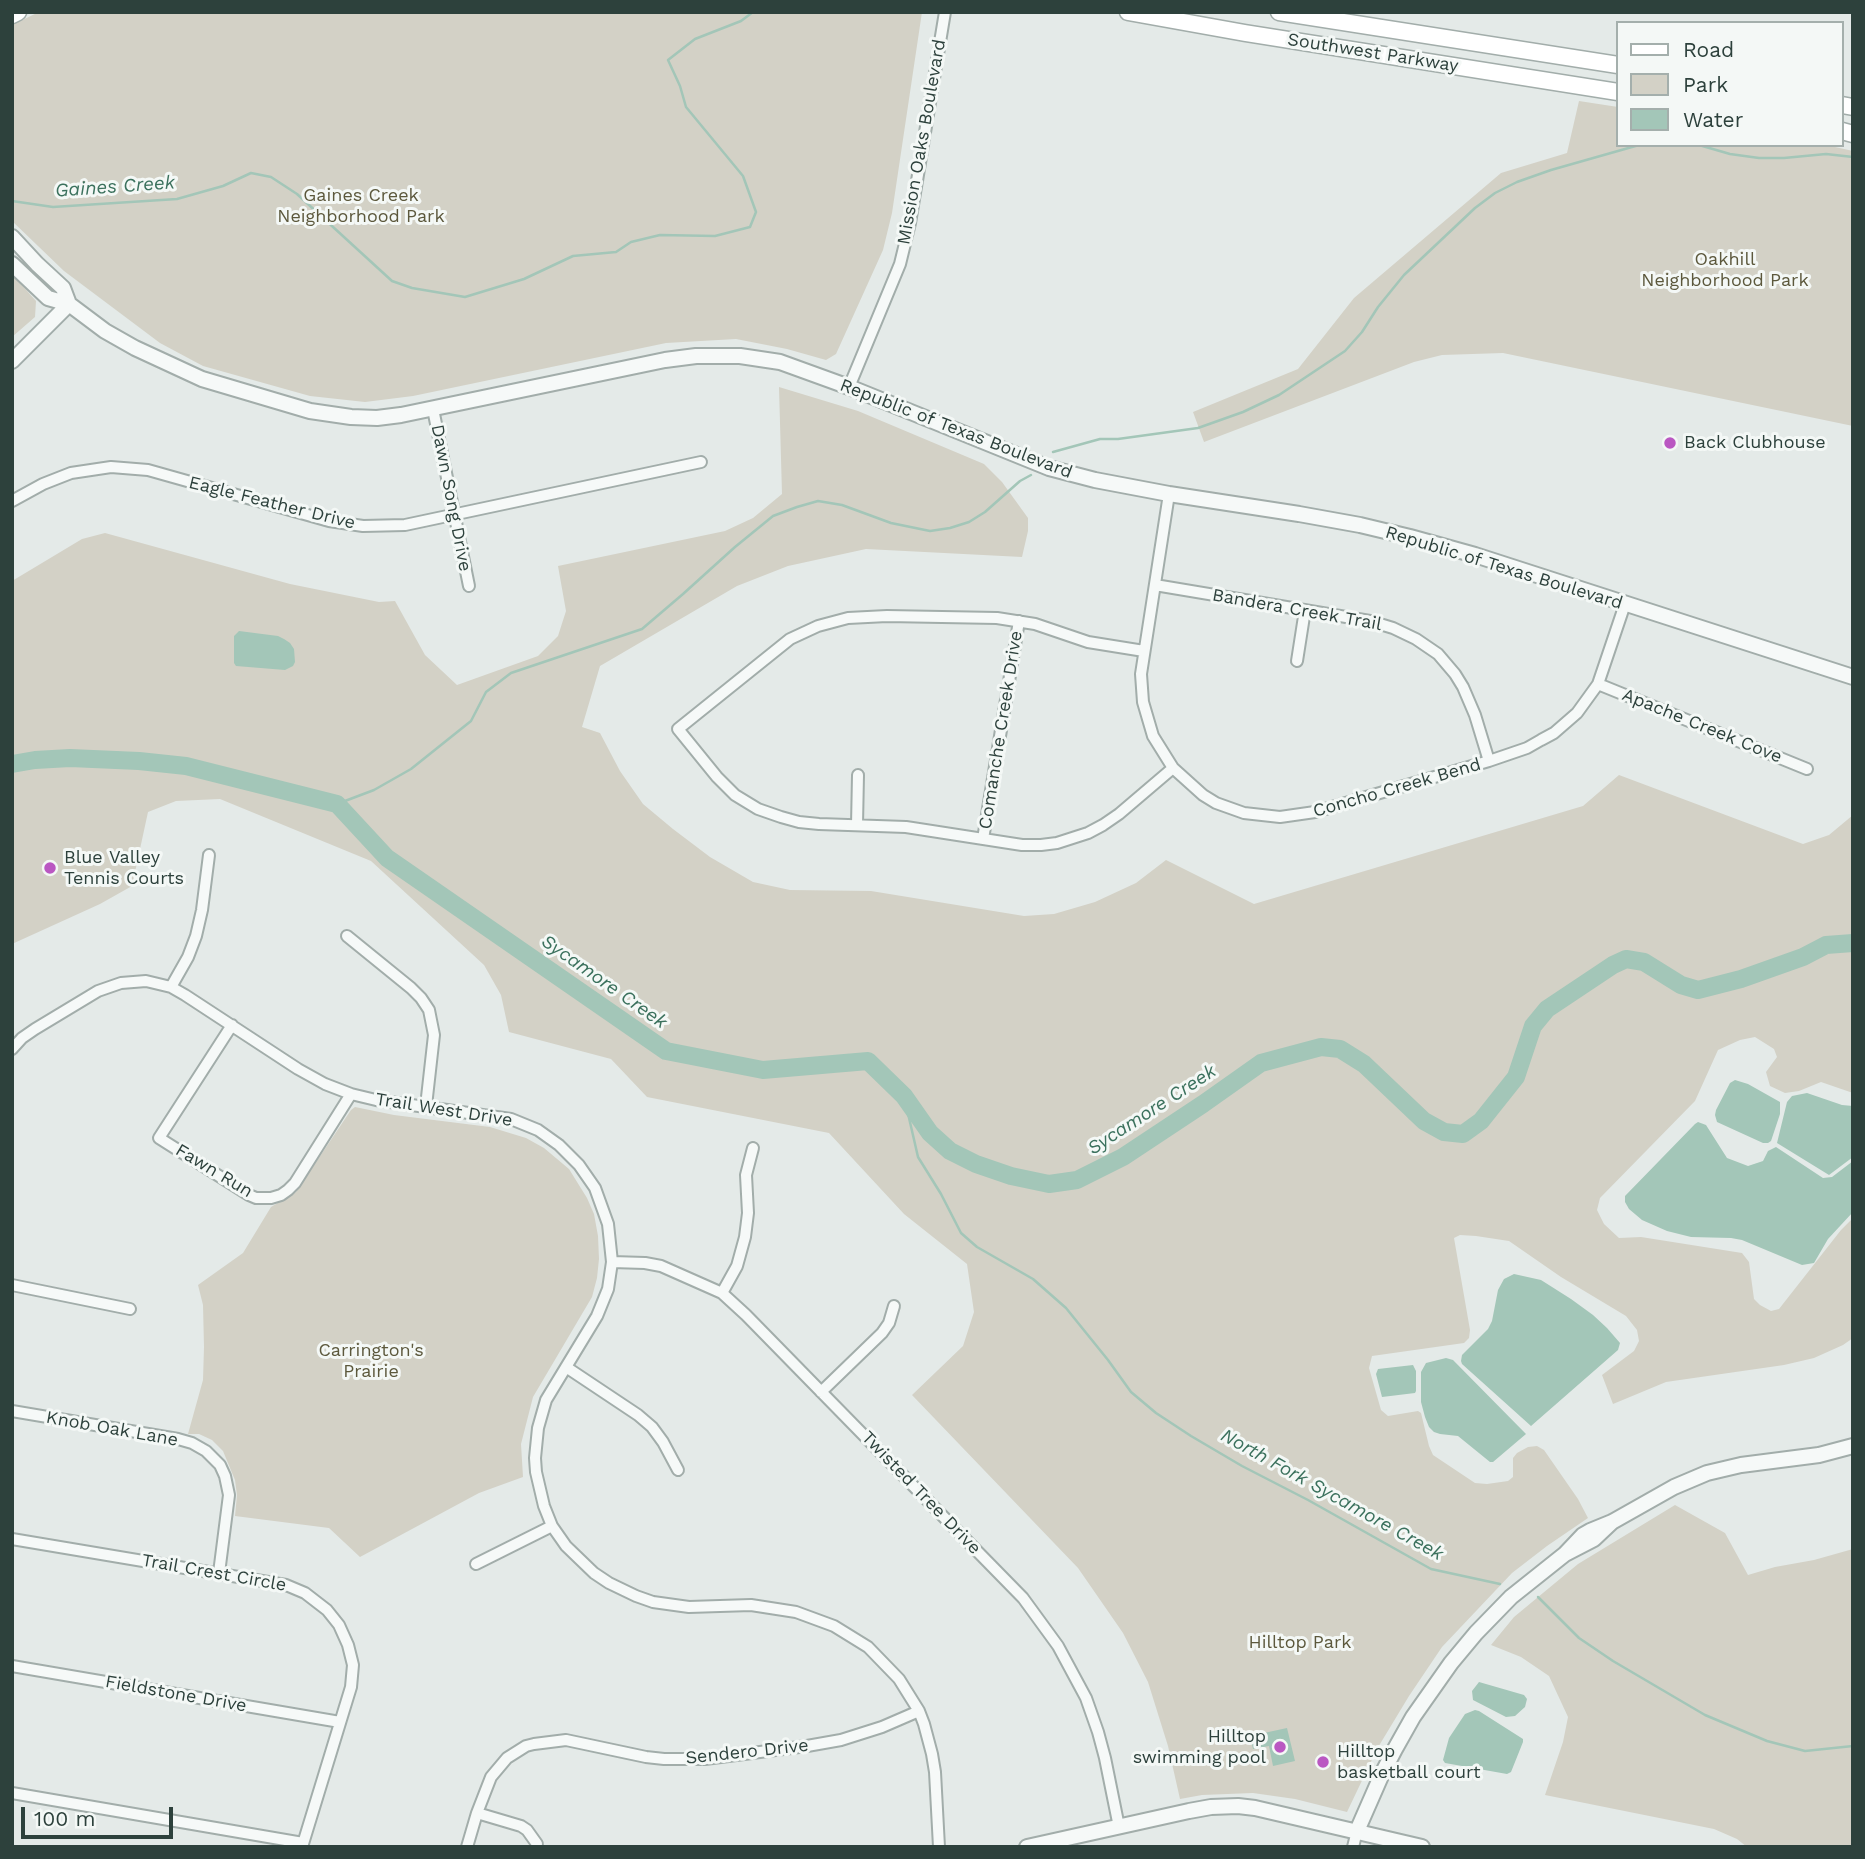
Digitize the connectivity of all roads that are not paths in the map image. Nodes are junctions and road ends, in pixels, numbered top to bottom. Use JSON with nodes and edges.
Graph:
{"nodes":[{"id":1,"x":18,"y":12,"type":"edge"},
{"id":2,"x":945,"y":12,"type":"edge"},
{"id":3,"x":1128,"y":12,"type":"edge"},
{"id":4,"x":1279,"y":12,"type":"edge"},
{"id":5,"x":12,"y":15,"type":"edge"},
{"id":6,"x":1616,"y":65,"type":"edge"},
{"id":7,"x":1616,"y":92,"type":"edge"},
{"id":8,"x":12,"y":237,"type":"edge"},
{"id":9,"x":12,"y":264,"type":"edge"},
{"id":10,"x":68,"y":303,"type":"junction"},
{"id":11,"x":12,"y":361,"type":"edge"},
{"id":12,"x":849,"y":387,"type":"junction"},
{"id":13,"x":433,"y":409,"type":"junction"},
{"id":14,"x":701,"y":462,"type":"dead end"},
{"id":15,"x":1169,"y":494,"type":"junction"},
{"id":16,"x":12,"y":501,"type":"edge"},
{"id":17,"x":453,"y":514,"type":"junction"},
{"id":18,"x":1155,"y":585,"type":"junction"},
{"id":19,"x":469,"y":586,"type":"dead end"},
{"id":20,"x":1625,"y":604,"type":"junction"},
{"id":21,"x":1305,"y":610,"type":"junction"},
{"id":22,"x":1019,"y":621,"type":"junction"},
{"id":23,"x":1144,"y":651,"type":"junction"},
{"id":24,"x":1297,"y":661,"type":"dead end"},
{"id":25,"x":1853,"y":677,"type":"edge"},
{"id":26,"x":1598,"y":684,"type":"junction"},
{"id":27,"x":1489,"y":761,"type":"junction"},
{"id":28,"x":1173,"y":768,"type":"junction"},
{"id":29,"x":1807,"y":769,"type":"dead end"},
{"id":30,"x":858,"y":775,"type":"dead end"},
{"id":31,"x":857,"y":825,"type":"junction"},
{"id":32,"x":983,"y":839,"type":"junction"},
{"id":33,"x":209,"y":855,"type":"dead end"},
{"id":34,"x":347,"y":936,"type":"dead end"},
{"id":35,"x":171,"y":987,"type":"junction"},
{"id":36,"x":232,"y":1025,"type":"junction"},
{"id":37,"x":12,"y":1049,"type":"edge"},
{"id":38,"x":351,"y":1094,"type":"junction"},
{"id":39,"x":426,"y":1106,"type":"junction"},
{"id":40,"x":753,"y":1148,"type":"dead end"},
{"id":41,"x":612,"y":1262,"type":"junction"},
{"id":42,"x":12,"y":1284,"type":"edge"},
{"id":43,"x":722,"y":1293,"type":"junction"},
{"id":44,"x":894,"y":1306,"type":"dead end"},
{"id":45,"x":130,"y":1309,"type":"dead end"},
{"id":46,"x":566,"y":1367,"type":"junction"},
{"id":47,"x":821,"y":1392,"type":"junction"},
{"id":48,"x":12,"y":1411,"type":"edge"},
{"id":49,"x":1853,"y":1446,"type":"edge"},
{"id":50,"x":678,"y":1470,"type":"dead end"},
{"id":51,"x":552,"y":1526,"type":"junction"},
{"id":52,"x":12,"y":1539,"type":"edge"},
{"id":53,"x":476,"y":1564,"type":"dead end"},
{"id":54,"x":219,"y":1573,"type":"junction"},
{"id":55,"x":12,"y":1665,"type":"edge"},
{"id":56,"x":919,"y":1711,"type":"junction"},
{"id":57,"x":340,"y":1722,"type":"junction"},
{"id":58,"x":12,"y":1793,"type":"edge"},
{"id":59,"x":477,"y":1813,"type":"junction"},
{"id":60,"x":1119,"y":1827,"type":"junction"},
{"id":61,"x":1357,"y":1831,"type":"junction"},
{"id":62,"x":537,"y":1844,"type":"dead end"},
{"id":63,"x":302,"y":1845,"type":"edge"},
{"id":64,"x":467,"y":1847,"type":"edge"},
{"id":65,"x":939,"y":1847,"type":"edge"},
{"id":66,"x":1027,"y":1847,"type":"edge"},
{"id":67,"x":1353,"y":1847,"type":"edge"},
{"id":68,"x":1422,"y":1847,"type":"edge"}],
"edges":[{"from":1,"to":5,"type":"main road"},
{"from":2,"to":12,"type":"street","name":"Mission Oaks Boulevard"},
{"from":3,"to":7,"type":"main road","name":"Southwest Parkway"},
{"from":4,"to":6,"type":"main road","name":"Southwest Parkway"},
{"from":8,"to":10,"type":"street","name":"Republic of Texas Boulevard"},
{"from":9,"to":10,"type":"street","name":"Republic of Texas Boulevard"},
{"from":10,"to":11,"type":"street"},
{"from":10,"to":13,"type":"street","name":"Republic of Texas Boulevard"},
{"from":12,"to":13,"type":"street","name":"Republic of Texas Boulevard"},
{"from":12,"to":15,"type":"street","name":"Republic of Texas Boulevard"},
{"from":13,"to":17,"type":"street","name":"Dawn Song Drive"},
{"from":14,"to":17,"type":"street","name":"Eagle Feather Drive"},
{"from":15,"to":18,"type":"street","name":"Concho Creek Bend"},
{"from":15,"to":20,"type":"street","name":"Republic of Texas Boulevard"},
{"from":16,"to":17,"type":"street","name":"Eagle Feather Drive"},
{"from":17,"to":19,"type":"street","name":"Dawn Song Drive"},
{"from":18,"to":21,"type":"street","name":"Bandera Creek Trail"},
{"from":18,"to":23,"type":"street","name":"Concho Creek Bend"},
{"from":20,"to":25,"type":"street","name":"Republic of Texas Boulevard"},
{"from":20,"to":26,"type":"street","name":"Concho Creek Bend"},
{"from":21,"to":24,"type":"street"},
{"from":21,"to":27,"type":"street","name":"Bandera Creek Trail"},
{"from":22,"to":23,"type":"street"},
{"from":22,"to":31,"type":"street"},
{"from":22,"to":32,"type":"street","name":"Comanche Creek Drive"},
{"from":23,"to":28,"type":"street","name":"Concho Creek Bend"},
{"from":26,"to":27,"type":"street","name":"Concho Creek Bend"},
{"from":26,"to":29,"type":"street","name":"Apache Creek Cove"},
{"from":27,"to":28,"type":"street","name":"Concho Creek Bend"},
{"from":28,"to":32,"type":"street"},
{"from":30,"to":31,"type":"street"},
{"from":31,"to":32,"type":"street"},
{"from":33,"to":35,"type":"street"},
{"from":34,"to":39,"type":"street"},
{"from":35,"to":36,"type":"street","name":"Trail West Drive"},
{"from":35,"to":37,"type":"street","name":"Trail West Drive"},
{"from":36,"to":38,"type":"street","name":"Trail West Drive"},
{"from":36,"to":38,"type":"street","name":"Fawn Run"},
{"from":38,"to":39,"type":"street","name":"Trail West Drive"},
{"from":39,"to":41,"type":"street","name":"Trail West Drive"},
{"from":40,"to":43,"type":"street"},
{"from":41,"to":43,"type":"street","name":"Twisted Tree Drive"},
{"from":41,"to":46,"type":"street","name":"Trail West Drive"},
{"from":42,"to":45,"type":"street"},
{"from":43,"to":47,"type":"street","name":"Twisted Tree Drive"},
{"from":44,"to":47,"type":"street"},
{"from":46,"to":50,"type":"street"},
{"from":46,"to":51,"type":"street","name":"Trail West Drive"},
{"from":47,"to":60,"type":"street","name":"Twisted Tree Drive"},
{"from":48,"to":54,"type":"street","name":"Knob Oak Lane"},
{"from":49,"to":61,"type":"street"},
{"from":51,"to":53,"type":"street"},
{"from":51,"to":56,"type":"street","name":"Trail West Drive"},
{"from":52,"to":54,"type":"street","name":"Trail Crest Circle"},
{"from":54,"to":57,"type":"street","name":"Trail Crest Circle"},
{"from":55,"to":57,"type":"street","name":"Fieldstone Drive"},
{"from":56,"to":59,"type":"street","name":"Sendero Drive"},
{"from":56,"to":65,"type":"street","name":"Trail West Drive"},
{"from":57,"to":63,"type":"street","name":"Trail Crest Circle"},
{"from":58,"to":63,"type":"street"},
{"from":59,"to":62,"type":"street"},
{"from":59,"to":64,"type":"street","name":"Sendero Drive"},
{"from":60,"to":61,"type":"street"},
{"from":60,"to":66,"type":"street"},
{"from":61,"to":67,"type":"street"},
{"from":61,"to":68,"type":"street"}]}
